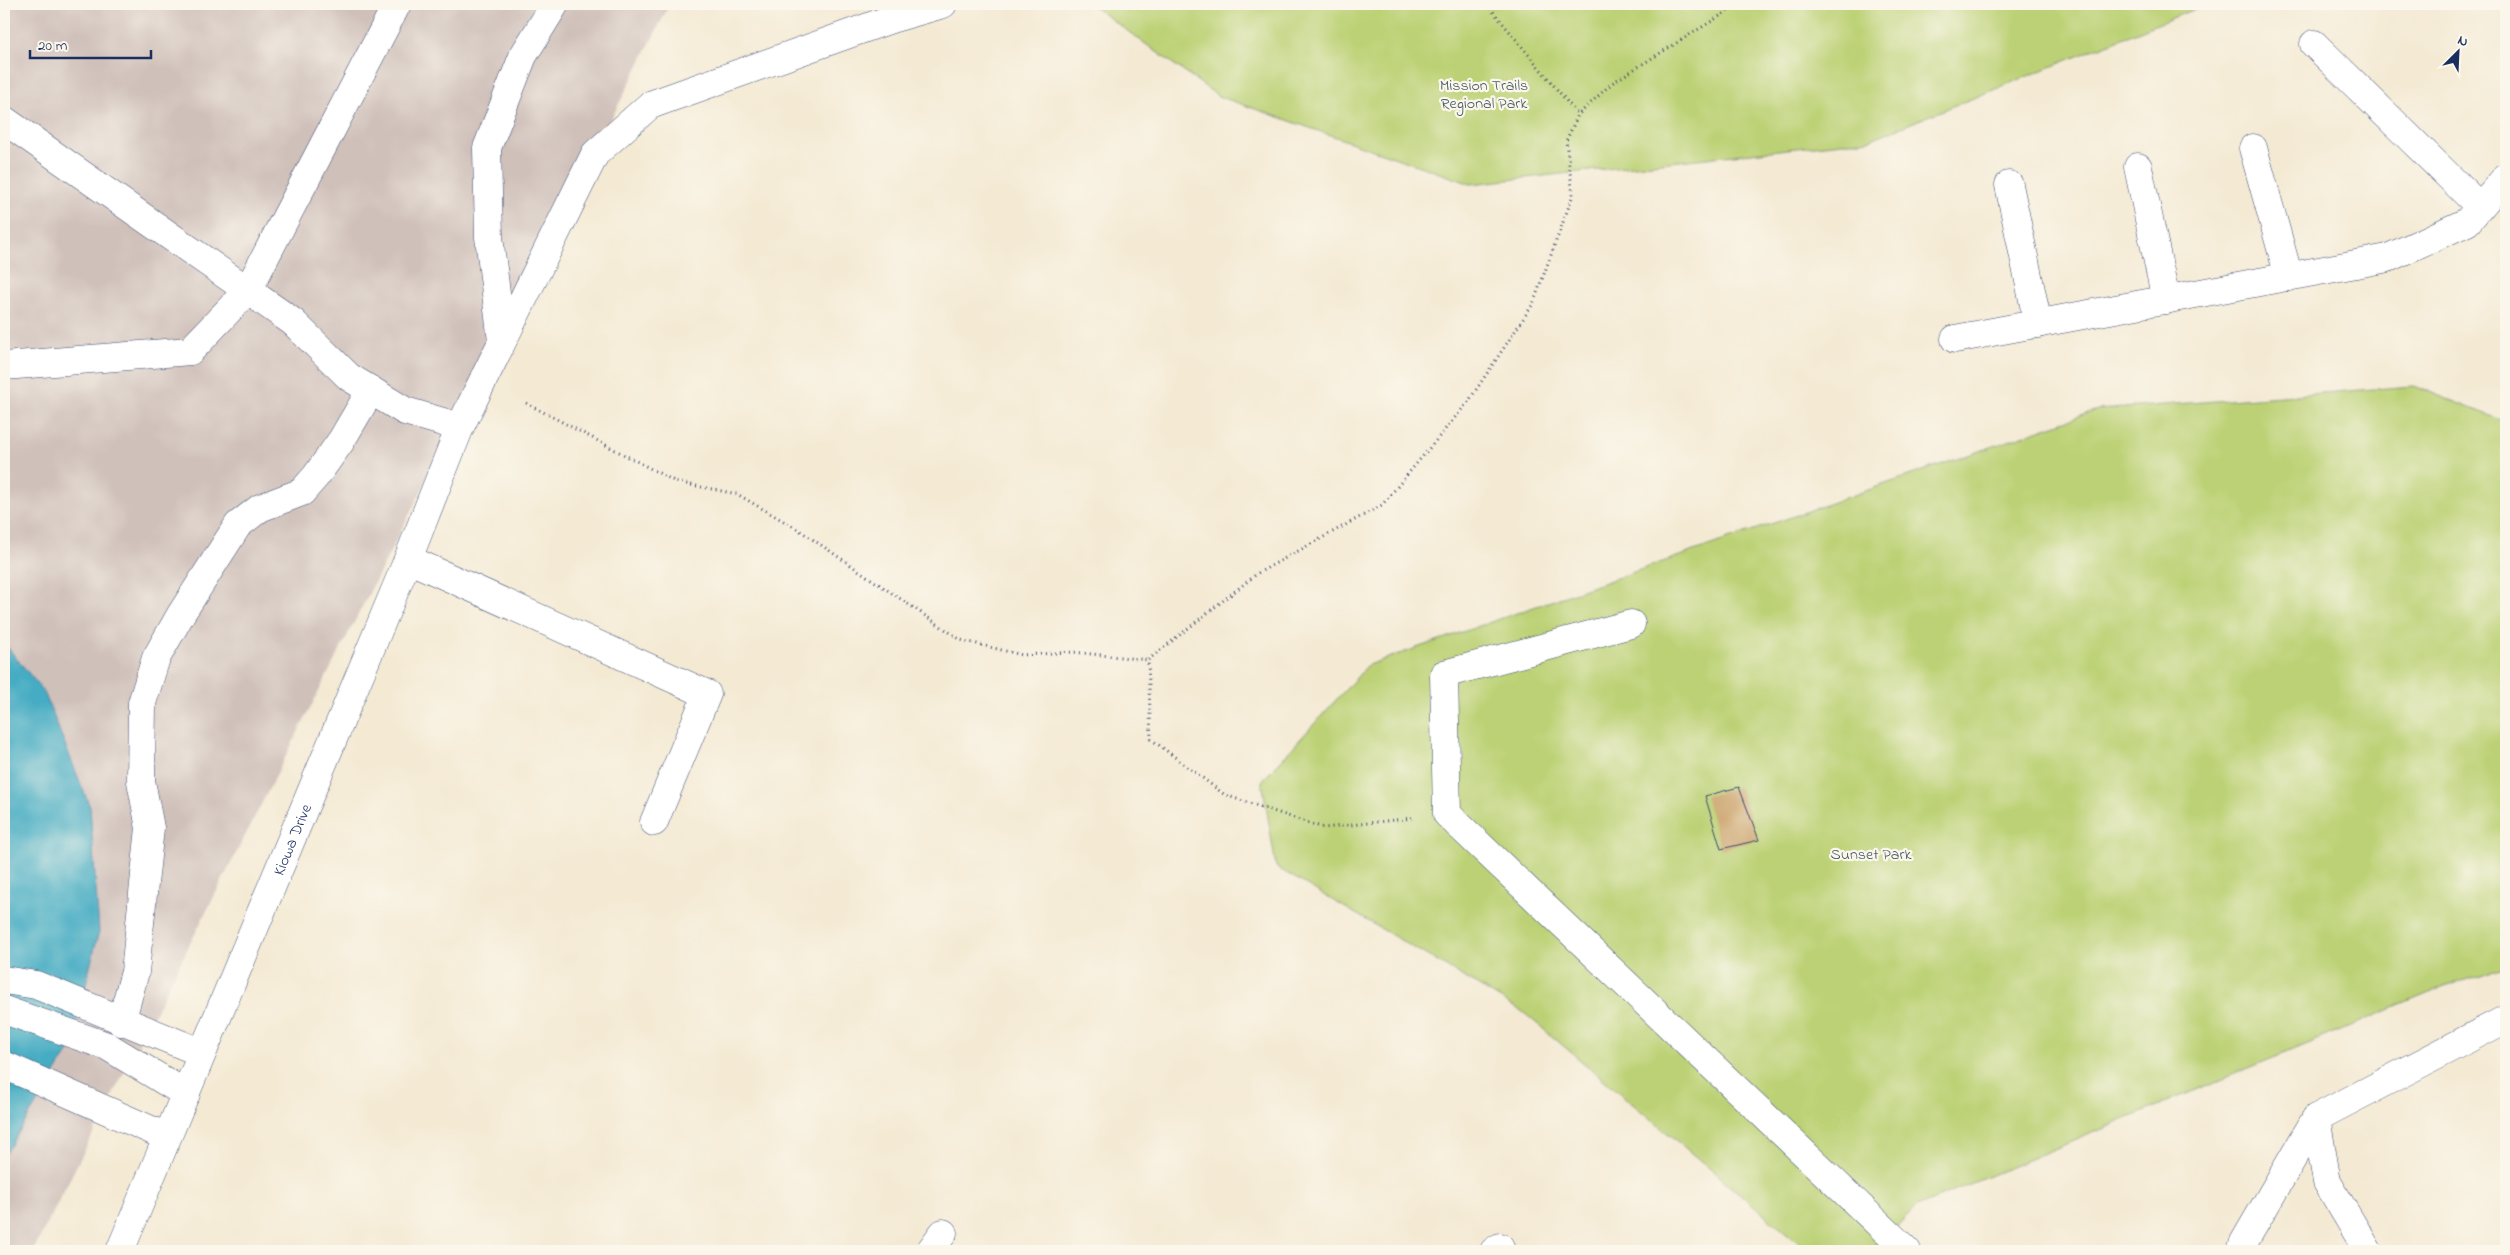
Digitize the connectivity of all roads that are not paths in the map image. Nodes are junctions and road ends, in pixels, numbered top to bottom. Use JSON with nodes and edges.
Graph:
{"nodes":[{"id":1,"x":397,"y":4,"type":"edge"},
{"id":2,"x":555,"y":4,"type":"edge"},
{"id":3,"x":943,"y":4,"type":"edge"},
{"id":4,"x":2314,"y":44,"type":"dead end"},
{"id":5,"x":4,"y":120,"type":"edge"},
{"id":6,"x":2253,"y":148,"type":"dead end"},
{"id":7,"x":2138,"y":167,"type":"dead end"},
{"id":8,"x":2506,"y":177,"type":"edge"},
{"id":9,"x":2009,"y":185,"type":"dead end"},
{"id":10,"x":2480,"y":206,"type":"junction"},
{"id":11,"x":2289,"y":277,"type":"junction"},
{"id":12,"x":248,"y":290,"type":"junction"},
{"id":13,"x":2166,"y":300,"type":"junction"},
{"id":14,"x":2038,"y":324,"type":"junction"},
{"id":15,"x":1955,"y":339,"type":"dead end"},
{"id":16,"x":502,"y":341,"type":"junction"},
{"id":17,"x":4,"y":366,"type":"edge"},
{"id":18,"x":371,"y":390,"type":"junction"},
{"id":19,"x":460,"y":426,"type":"junction"},
{"id":20,"x":408,"y":560,"type":"junction"},
{"id":21,"x":1631,"y":624,"type":"dead end"},
{"id":22,"x":654,"y":822,"type":"dead end"},
{"id":23,"x":4,"y":980,"type":"edge"},
{"id":24,"x":4,"y":1010,"type":"edge"},
{"id":25,"x":2506,"y":1018,"type":"edge"},
{"id":26,"x":121,"y":1022,"type":"junction"},
{"id":27,"x":202,"y":1053,"type":"junction"},
{"id":28,"x":4,"y":1065,"type":"edge"},
{"id":29,"x":186,"y":1094,"type":"junction"},
{"id":30,"x":2316,"y":1118,"type":"junction"},
{"id":31,"x":167,"y":1137,"type":"junction"},
{"id":32,"x":120,"y":1251,"type":"edge"},
{"id":33,"x":1907,"y":1251,"type":"edge"},
{"id":34,"x":2241,"y":1251,"type":"edge"},
{"id":35,"x":2368,"y":1251,"type":"edge"}],
"edges":[{"from":1,"to":12,"type":"street"},
{"from":2,"to":16,"type":"street"},
{"from":3,"to":16,"type":"street","name":"Kiowa Drive"},
{"from":4,"to":10,"type":"street"},
{"from":5,"to":12,"type":"street"},
{"from":6,"to":11,"type":"street"},
{"from":7,"to":13,"type":"street"},
{"from":8,"to":10,"type":"street"},
{"from":9,"to":14,"type":"street"},
{"from":10,"to":11,"type":"street"},
{"from":11,"to":13,"type":"street"},
{"from":12,"to":17,"type":"street"},
{"from":12,"to":18,"type":"street"},
{"from":13,"to":14,"type":"street"},
{"from":14,"to":15,"type":"street"},
{"from":16,"to":19,"type":"street","name":"Kiowa Drive"},
{"from":18,"to":19,"type":"street"},
{"from":18,"to":26,"type":"street"},
{"from":19,"to":20,"type":"street","name":"Kiowa Drive"},
{"from":20,"to":22,"type":"street"},
{"from":20,"to":27,"type":"street","name":"Kiowa Drive"},
{"from":21,"to":33,"type":"street"},
{"from":23,"to":26,"type":"street"},
{"from":24,"to":29,"type":"street"},
{"from":25,"to":30,"type":"street"},
{"from":26,"to":27,"type":"street"},
{"from":27,"to":29,"type":"street","name":"Kiowa Drive"},
{"from":28,"to":31,"type":"street"},
{"from":29,"to":31,"type":"street","name":"Kiowa Drive"},
{"from":30,"to":34,"type":"street"},
{"from":30,"to":35,"type":"street"},
{"from":31,"to":32,"type":"street","name":"Kiowa Drive"}]}
